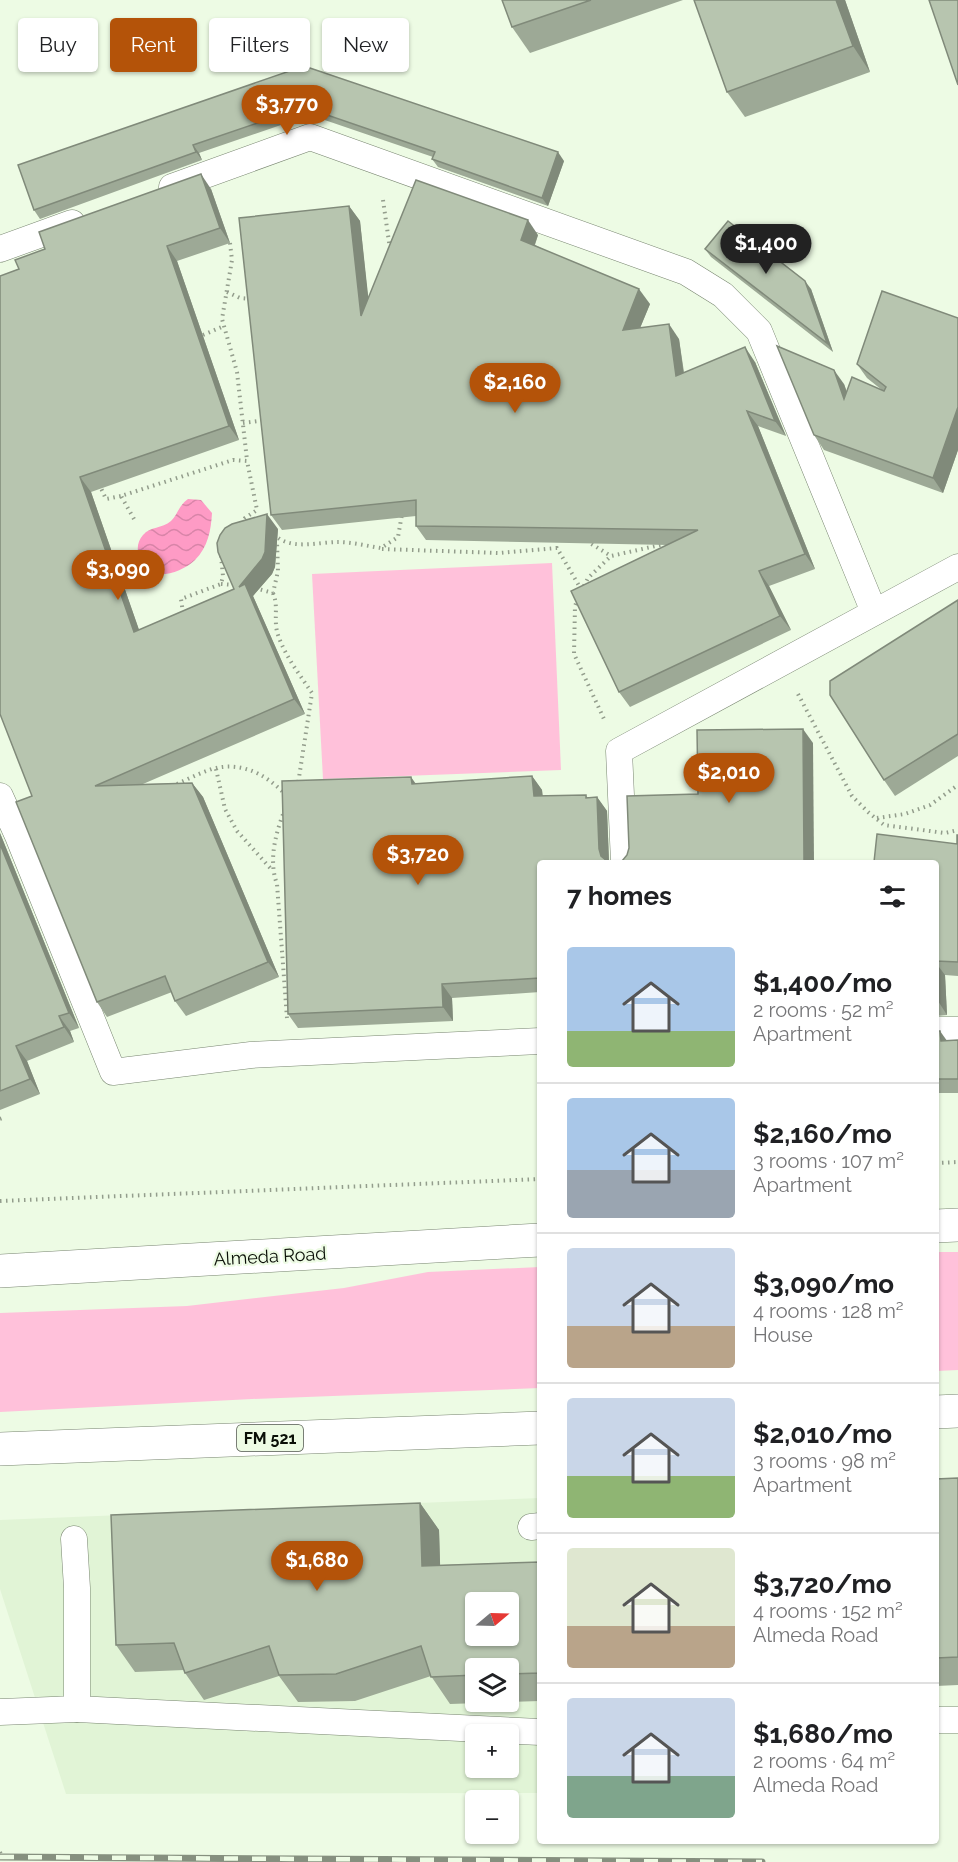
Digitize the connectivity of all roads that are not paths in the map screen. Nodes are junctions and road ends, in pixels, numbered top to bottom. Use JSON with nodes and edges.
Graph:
{"nodes":[{"id":1,"x":155,"y":193,"type":"edge"},
{"id":2,"x":89,"y":217,"type":"edge"},
{"id":3,"x":0,"y":249,"type":"edge"},
{"id":4,"x":958,"y":567,"type":"edge"},
{"id":5,"x":873,"y":612,"type":"junction"},
{"id":6,"x":0,"y":796,"type":"edge"},
{"id":7,"x":624,"y":860,"type":"edge"},
{"id":8,"x":939,"y":1030,"type":"edge"},
{"id":9,"x":958,"y":1030,"type":"edge"},
{"id":10,"x":537,"y":1041,"type":"edge"},
{"id":11,"x":958,"y":1225,"type":"edge"},
{"id":12,"x":939,"y":1226,"type":"edge"},
{"id":13,"x":537,"y":1240,"type":"edge"},
{"id":14,"x":0,"y":1272,"type":"edge"},
{"id":15,"x":958,"y":1411,"type":"edge"},
{"id":16,"x":939,"y":1412,"type":"edge"},
{"id":17,"x":537,"y":1428,"type":"edge"},
{"id":18,"x":0,"y":1449,"type":"edge"},
{"id":19,"x":74,"y":1539,"type":"dead end"},
{"id":20,"x":77,"y":1709,"type":"junction"},
{"id":21,"x":0,"y":1712,"type":"edge"},
{"id":22,"x":939,"y":1720,"type":"edge"},
{"id":23,"x":958,"y":1720,"type":"edge"},
{"id":24,"x":537,"y":1732,"type":"edge"}],
"edges":[{"from":1,"to":5,"type":"lane"},
{"from":2,"to":3,"type":"lane"},
{"from":4,"to":5,"type":"lane"},
{"from":5,"to":7,"type":"lane"},
{"from":6,"to":10,"type":"lane"},
{"from":8,"to":9,"type":"lane"},
{"from":11,"to":12,"type":"main road"},
{"from":13,"to":14,"type":"main road","name":"Almeda Road"},
{"from":15,"to":16,"type":"main road"},
{"from":17,"to":18,"type":"main road","number":"FM 521"},
{"from":19,"to":20,"type":"lane"},
{"from":20,"to":21,"type":"lane"},
{"from":20,"to":24,"type":"lane"},
{"from":22,"to":23,"type":"lane"}]}
